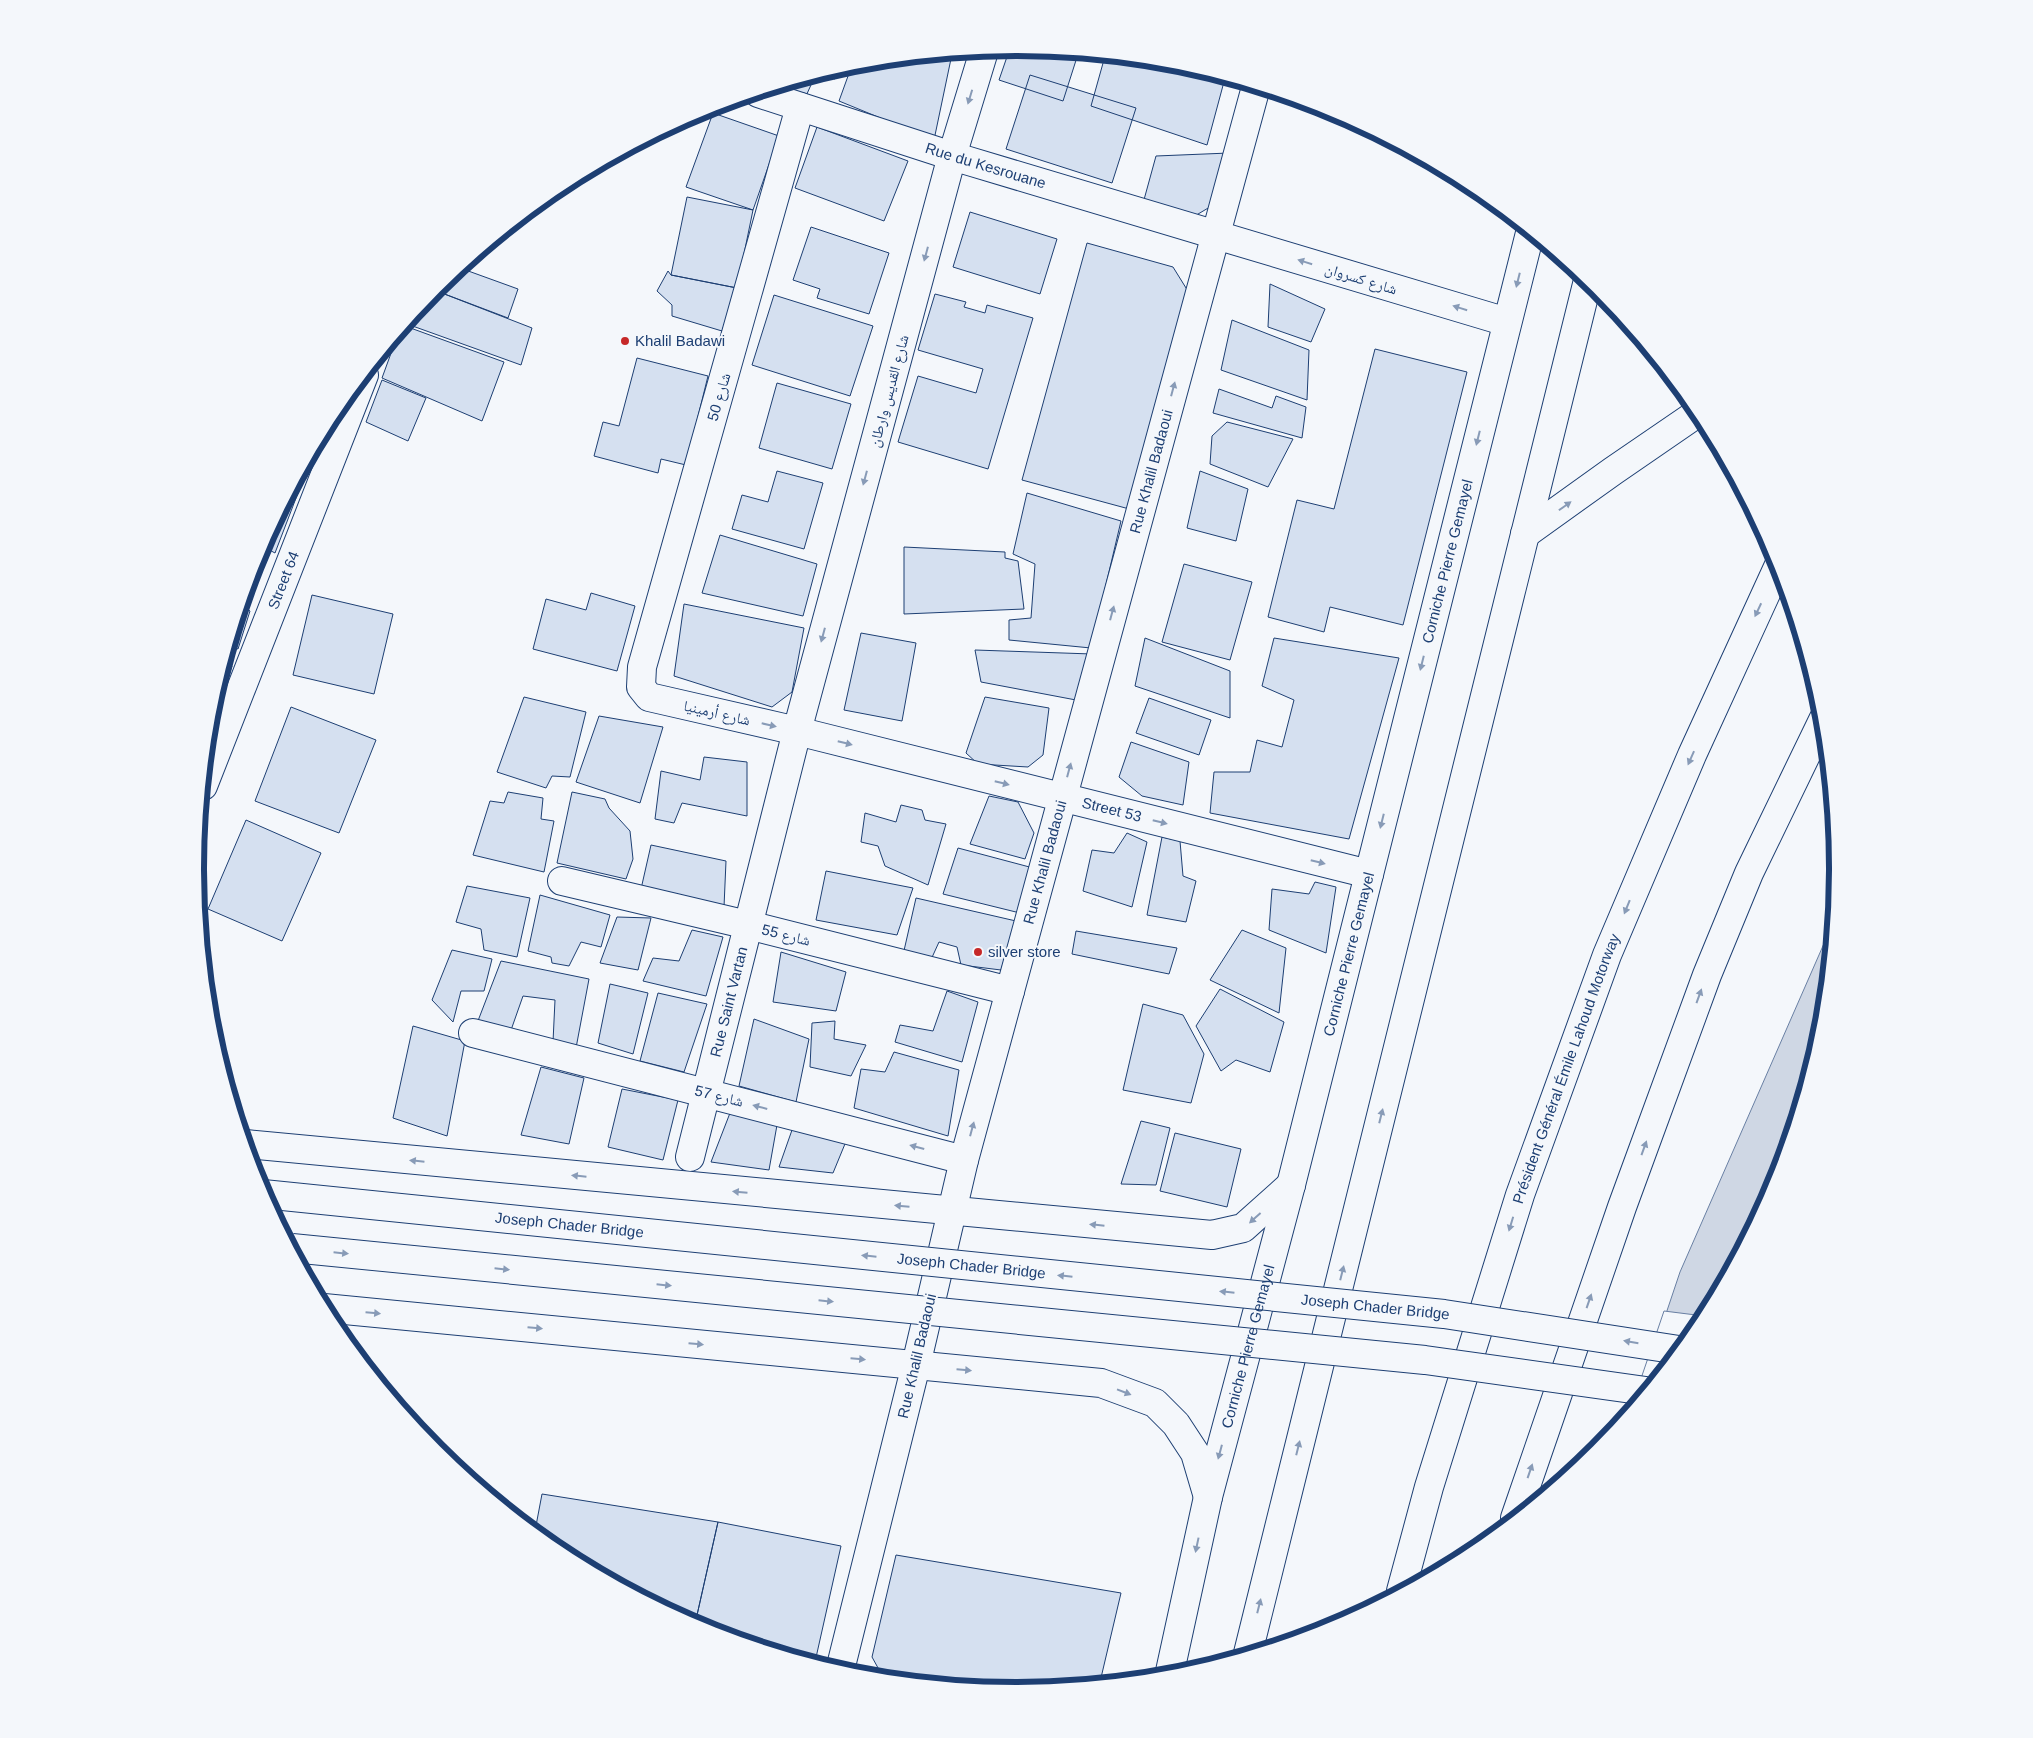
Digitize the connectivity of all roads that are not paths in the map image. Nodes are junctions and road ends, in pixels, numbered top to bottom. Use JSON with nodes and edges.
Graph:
{"nodes":[{"id":1,"x":982,"y":57,"type":"edge"},
{"id":2,"x":1255,"y":92,"type":"edge"},
{"id":3,"x":766,"y":96,"type":"edge"},
{"id":4,"x":800,"y":107,"type":"junction"},
{"id":5,"x":952,"y":156,"type":"junction"},
{"id":6,"x":1215,"y":235,"type":"junction"},
{"id":7,"x":1529,"y":239,"type":"edge"},
{"id":8,"x":1586,"y":289,"type":"edge"},
{"id":9,"x":1507,"y":322,"type":"junction"},
{"id":10,"x":355,"y":397,"type":"edge"},
{"id":11,"x":1692,"y":417,"type":"edge"},
{"id":12,"x":1525,"y":534,"type":"junction"},
{"id":13,"x":1774,"y":577,"type":"edge"},
{"id":14,"x":640,"y":687,"type":"joint"},
{"id":15,"x":797,"y":732,"type":"junction"},
{"id":16,"x":1817,"y":732,"type":"edge"},
{"id":17,"x":211,"y":767,"type":"edge"},
{"id":18,"x":1062,"y":798,"type":"junction"},
{"id":19,"x":1368,"y":874,"type":"junction"},
{"id":20,"x":562,"y":881,"type":"dead end"},
{"id":21,"x":748,"y":925,"type":"junction"},
{"id":22,"x":1010,"y":991,"type":"junction"},
{"id":23,"x":473,"y":1033,"type":"dead end"},
{"id":24,"x":706,"y":1093,"type":"junction"},
{"id":25,"x":253,"y":1145,"type":"edge"},
{"id":26,"x":690,"y":1157,"type":"dead end"},
{"id":27,"x":964,"y":1160,"type":"junction"},
{"id":28,"x":1291,"y":1185,"type":"junction"},
{"id":29,"x":273,"y":1195,"type":"edge"},
{"id":30,"x":951,"y":1210,"type":"junction"},
{"id":31,"x":299,"y":1249,"type":"edge"},
{"id":32,"x":334,"y":1309,"type":"edge"},
{"id":33,"x":1672,"y":1349,"type":"edge"},
{"id":34,"x":916,"y":1365,"type":"junction"},
{"id":35,"x":1640,"y":1390,"type":"edge"},
{"id":36,"x":1208,"y":1497,"type":"junction"},
{"id":37,"x":1519,"y":1508,"type":"edge"},
{"id":38,"x":1403,"y":1584,"type":"edge"},
{"id":39,"x":1249,"y":1647,"type":"edge"},
{"id":40,"x":842,"y":1662,"type":"edge"},
{"id":41,"x":1171,"y":1667,"type":"edge"}],
"edges":[{"from":1,"to":5,"type":"main road","name":"شارع القديس وارطان","one_way":true},
{"from":2,"to":6,"type":"main road","name":"Rue Khalil Badaoui"},
{"from":3,"to":4,"type":"main road","name":"Rue du Kesrouane"},
{"from":4,"to":5,"type":"main road","name":"Rue du Kesrouane"},
{"from":4,"to":14,"type":"main road","name":"شارع 50"},
{"from":5,"to":6,"type":"main road","name":"Rue du Kesrouane"},
{"from":5,"to":15,"type":"main road","name":"شارع القديس وارطان","one_way":true},
{"from":9,"to":6,"type":"main road","name":"شارع كسروان","one_way":true},
{"from":18,"to":6,"type":"main road","name":"Rue Khalil Badaoui","one_way":true},
{"from":7,"to":9,"type":"main road","name":"Corniche Pierre Gemayel","one_way":true},
{"from":8,"to":12,"type":"main road"},
{"from":9,"to":19,"type":"main road","name":"Corniche Pierre Gemayel","one_way":true},
{"from":10,"to":17,"type":"main road","name":"Street 64"},
{"from":12,"to":11,"type":"main road","one_way":true},
{"from":39,"to":12,"type":"main road","one_way":true},
{"from":13,"to":38,"type":"main road","name":"Président Général Émile Lahoud Motorway","one_way":true},
{"from":14,"to":15,"type":"main road","name":"شارع أرمينيا","one_way":true},
{"from":15,"to":18,"type":"main road","name":"Street 53","one_way":true},
{"from":15,"to":21,"type":"main road","name":"Rue Saint Vartan"},
{"from":37,"to":16,"type":"main road","one_way":true},
{"from":18,"to":19,"type":"main road","name":"Street 53","one_way":true},
{"from":18,"to":22,"type":"main road","name":"Rue Khalil Badaoui"},
{"from":19,"to":28,"type":"main road","name":"Corniche Pierre Gemayel"},
{"from":20,"to":21,"type":"main road","name":"شارع 55"},
{"from":21,"to":22,"type":"main road","name":"شارع 55"},
{"from":21,"to":24,"type":"main road","name":"Rue Saint Vartan"},
{"from":27,"to":22,"type":"main road","name":"Rue Khalil Badaoui","one_way":true},
{"from":23,"to":24,"type":"main road","name":"شارع 57"},
{"from":24,"to":26,"type":"main road","name":"Rue Saint Vartan"},
{"from":27,"to":24,"type":"main road","name":"شارع 57","one_way":true},
{"from":30,"to":25,"type":"main road","one_way":true},
{"from":27,"to":30,"type":"main road","name":"Rue Khalil Badaoui"},
{"from":28,"to":30,"type":"main road","one_way":true},
{"from":28,"to":36,"type":"main road","name":"Corniche Pierre Gemayel","one_way":true},
{"from":33,"to":29,"type":"main road","name":"Joseph Chader Bridge","one_way":true,"bridge":true},
{"from":30,"to":34,"type":"main road","name":"Rue Khalil Badaoui"},
{"from":31,"to":35,"type":"main road","one_way":true,"bridge":true},
{"from":32,"to":34,"type":"main road","one_way":true},
{"from":34,"to":36,"type":"main road","one_way":true},
{"from":34,"to":40,"type":"main road","name":"Rue Khalil Badaoui"},
{"from":36,"to":41,"type":"main road","name":"Corniche Pierre Gemayel","one_way":true}]}
